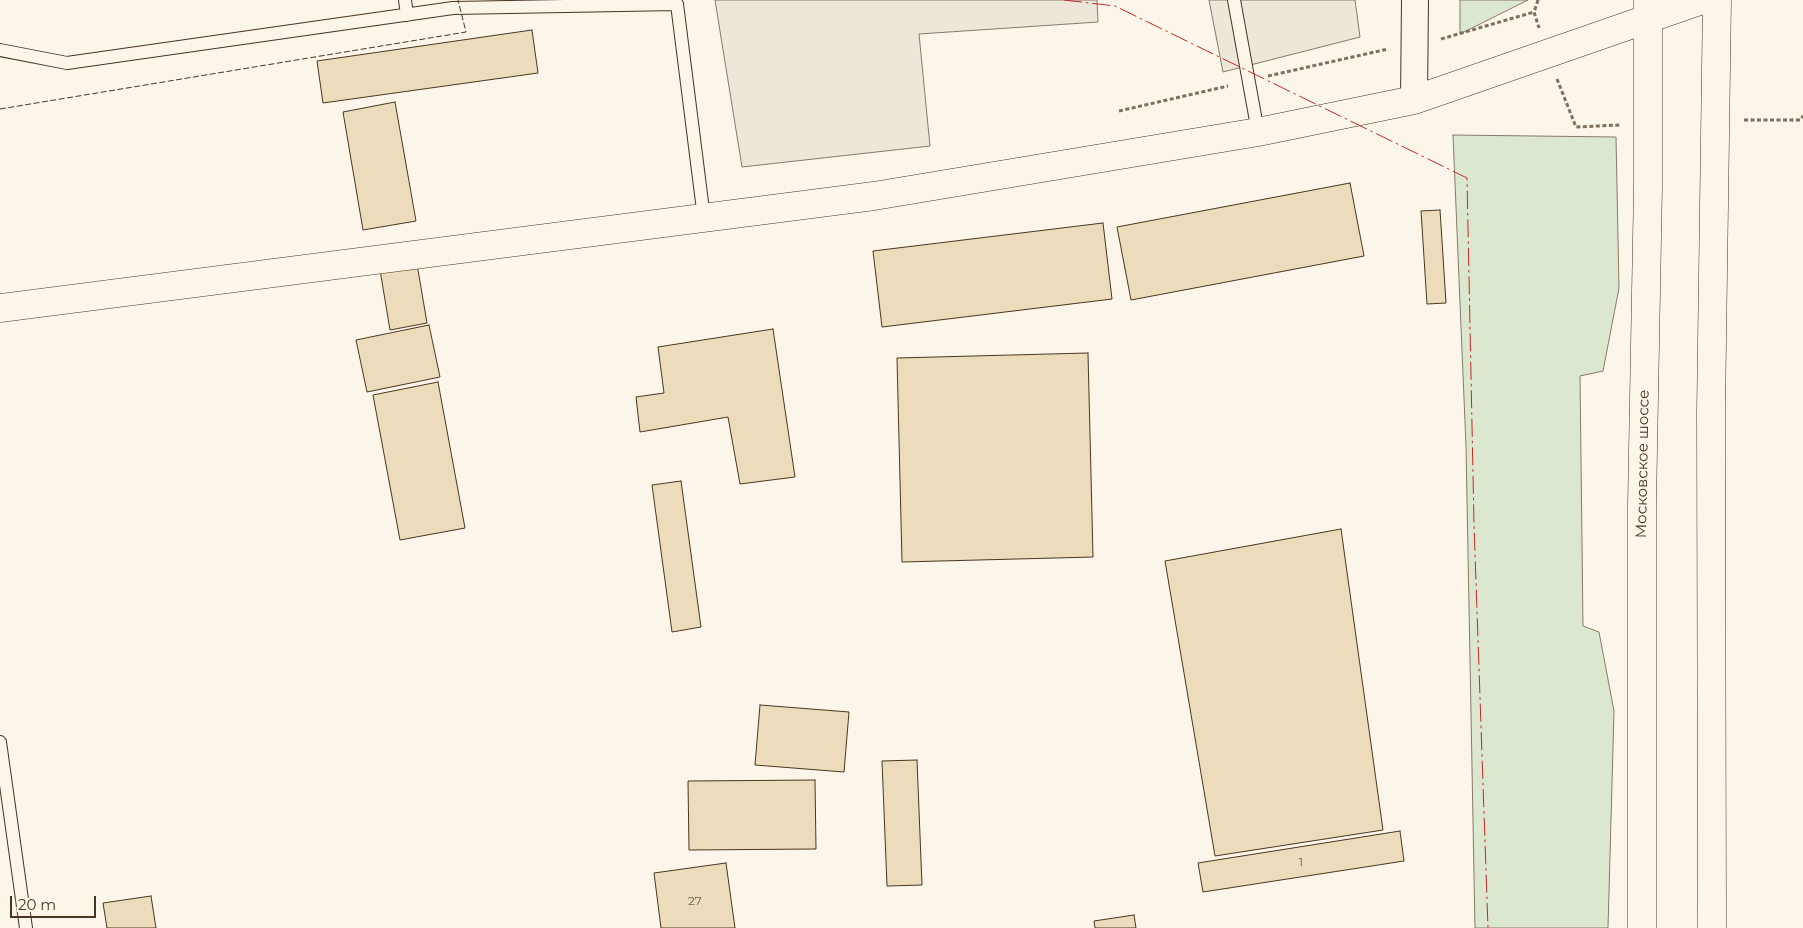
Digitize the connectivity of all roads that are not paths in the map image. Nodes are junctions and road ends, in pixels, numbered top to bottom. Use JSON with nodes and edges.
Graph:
{"nodes":[{"id":1,"x":404,"y":0,"type":"edge"},
{"id":2,"x":1234,"y":0,"type":"edge"},
{"id":3,"x":1415,"y":0,"type":"edge"},
{"id":4,"x":1702,"y":0,"type":"edge"},
{"id":5,"x":1717,"y":0,"type":"edge"},
{"id":6,"x":1648,"y":10,"type":"edge"},
{"id":7,"x":407,"y":15,"type":"junction"},
{"id":8,"x":0,"y":50,"type":"edge"},
{"id":9,"x":1414,"y":100,"type":"junction"},
{"id":10,"x":1258,"y":132,"type":"junction"},
{"id":11,"x":704,"y":218,"type":"junction"},
{"id":12,"x":0,"y":308,"type":"edge"},
{"id":13,"x":0,"y":742,"type":"edge"},
{"id":14,"x":26,"y":928,"type":"edge"},
{"id":15,"x":1642,"y":928,"type":"edge"},
{"id":16,"x":1712,"y":928,"type":"edge"}],
"edges":[{"from":1,"to":7,"type":"lane"},
{"from":2,"to":10,"type":"lane"},
{"from":3,"to":9,"type":"street"},
{"from":4,"to":6,"type":"main road"},
{"from":5,"to":16,"type":"main road"},
{"from":6,"to":9,"type":"main road"},
{"from":6,"to":15,"type":"main road","name":"Московское шоссе"},
{"from":7,"to":8,"type":"lane"},
{"from":7,"to":11,"type":"lane"},
{"from":9,"to":10,"type":"main road"},
{"from":10,"to":11,"type":"main road"},
{"from":11,"to":12,"type":"main road"},
{"from":13,"to":14,"type":"lane"}]}
